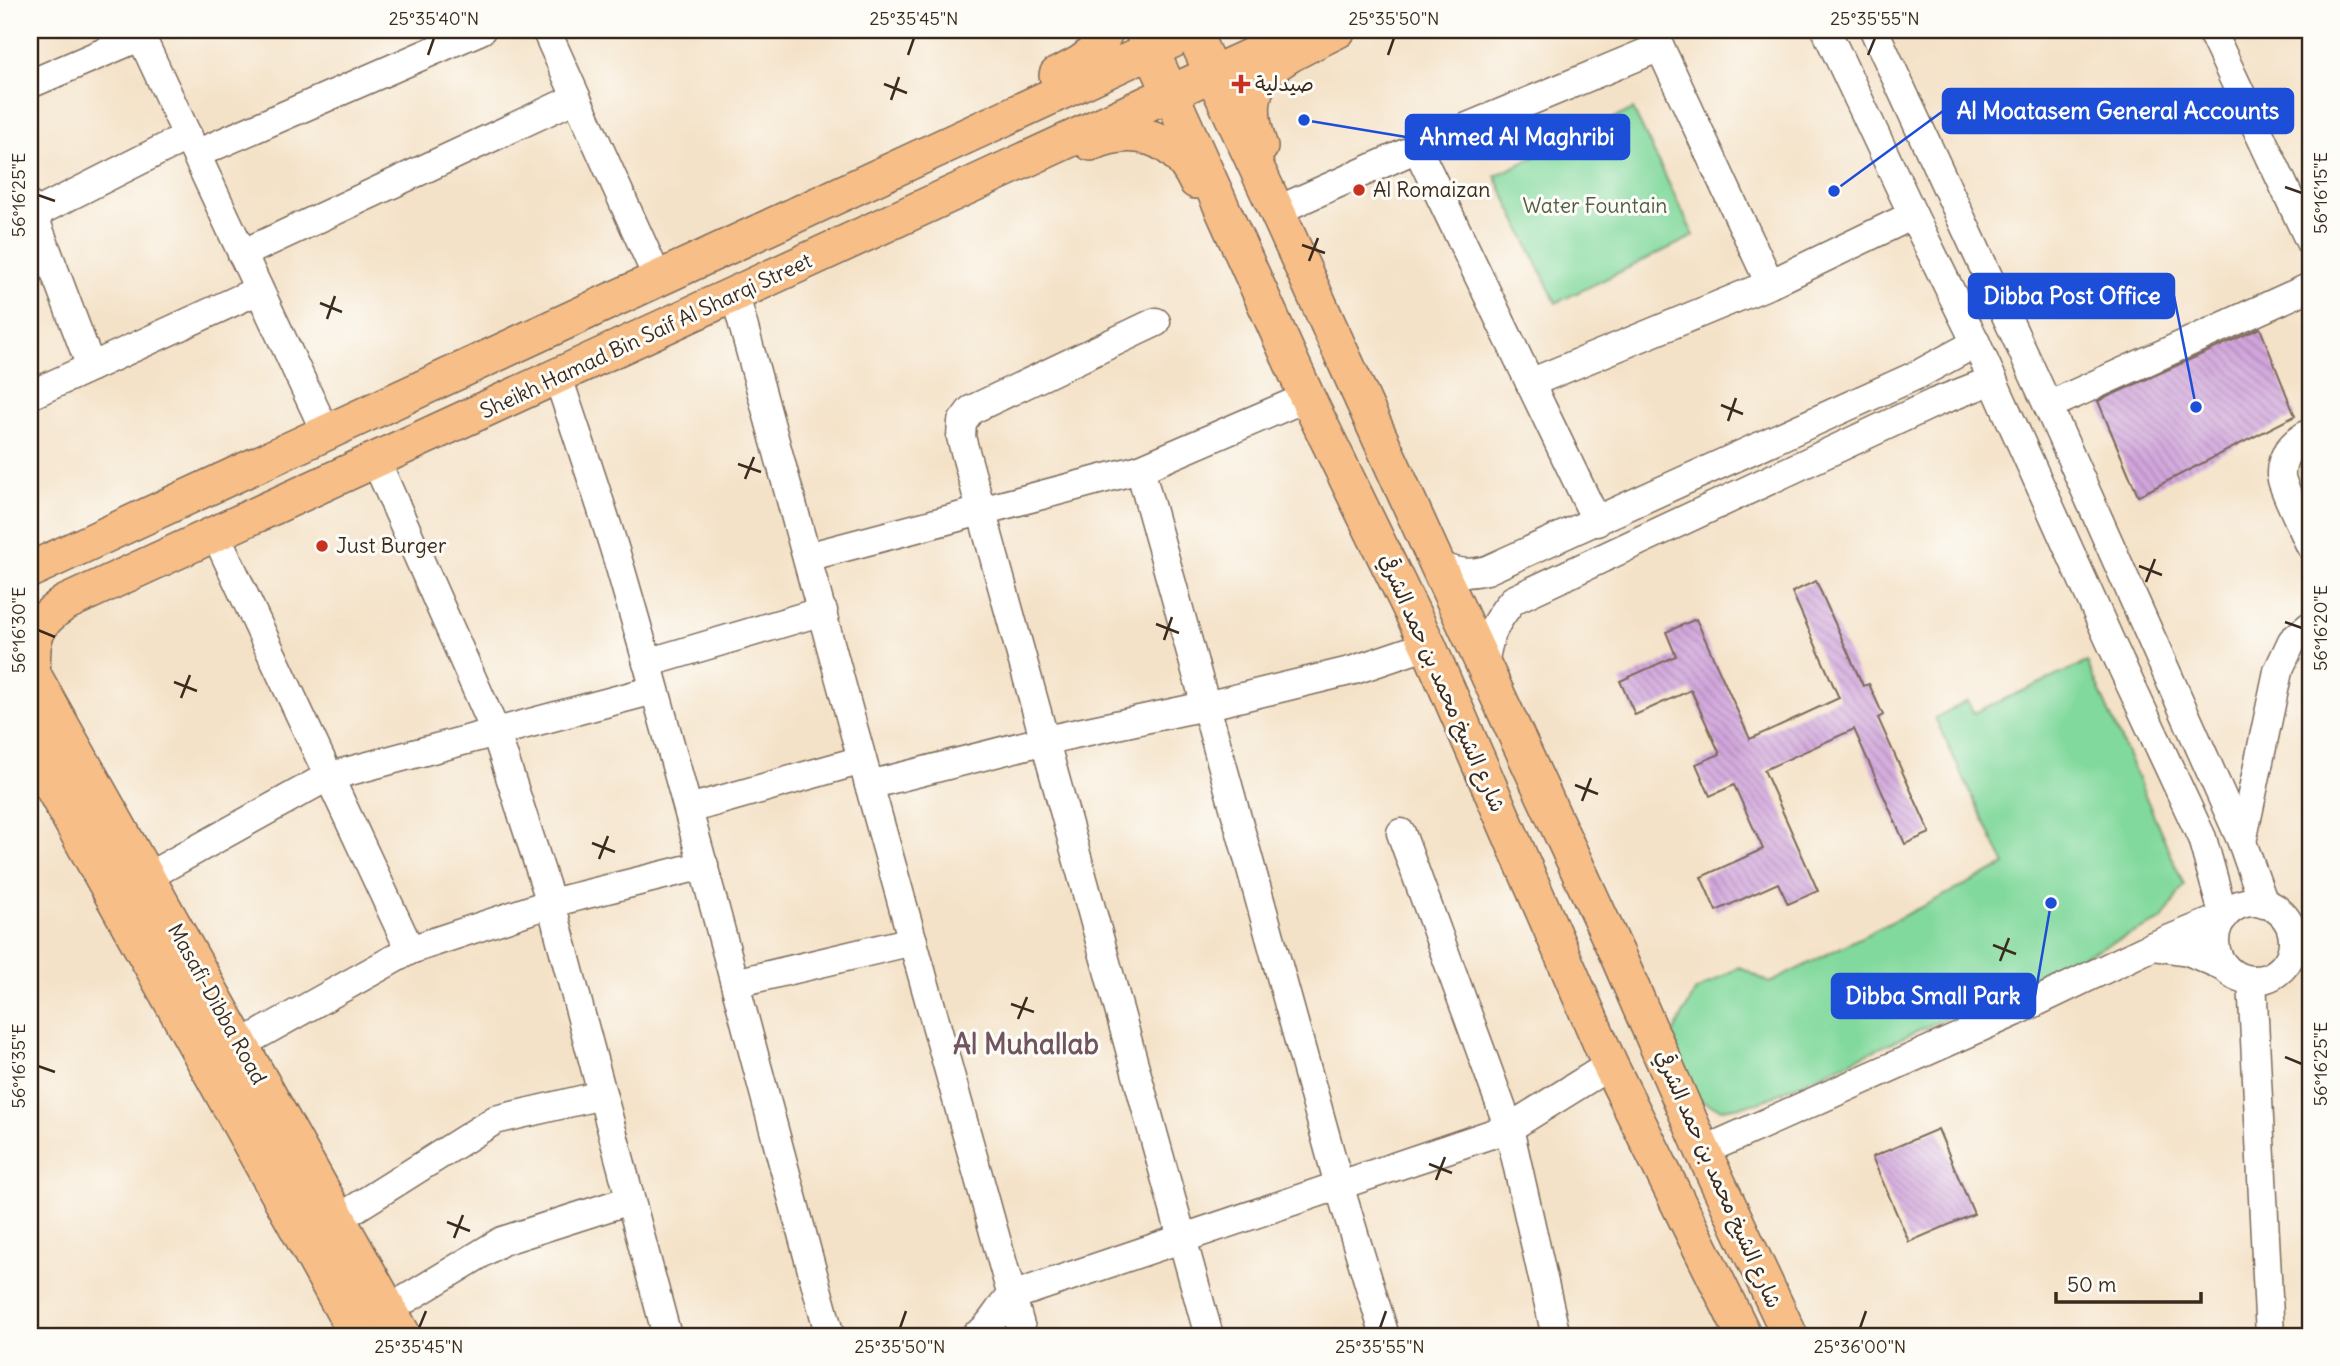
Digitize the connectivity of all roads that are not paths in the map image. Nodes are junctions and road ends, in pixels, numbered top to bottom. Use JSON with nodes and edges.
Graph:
{"nodes":[{"id":1,"x":481,"y":30,"type":"edge"},
{"id":2,"x":546,"y":30,"type":"edge"},
{"id":3,"x":1106,"y":30,"type":"edge"},
{"id":4,"x":1193,"y":30,"type":"edge"},
{"id":5,"x":1307,"y":30,"type":"edge"},
{"id":6,"x":1338,"y":30,"type":"edge"},
{"id":7,"x":1826,"y":30,"type":"edge"},
{"id":8,"x":1874,"y":30,"type":"edge"},
{"id":9,"x":2211,"y":30,"type":"edge"},
{"id":10,"x":140,"y":33,"type":"edge"},
{"id":11,"x":1656,"y":38,"type":"edge"},
{"id":12,"x":1146,"y":40,"type":"edge"},
{"id":13,"x":1212,"y":74,"type":"junction"},
{"id":14,"x":30,"y":84,"type":"edge"},
{"id":15,"x":1170,"y":93,"type":"junction"},
{"id":16,"x":576,"y":98,"type":"junction"},
{"id":17,"x":955,"y":141,"type":"junction"},
{"id":18,"x":192,"y":145,"type":"junction"},
{"id":19,"x":1417,"y":148,"type":"junction"},
{"id":20,"x":983,"y":180,"type":"junction"},
{"id":21,"x":1285,"y":207,"type":"junction"},
{"id":22,"x":31,"y":212,"type":"edge"},
{"id":23,"x":1913,"y":215,"type":"junction"},
{"id":24,"x":2310,"y":242,"type":"edge"},
{"id":25,"x":242,"y":254,"type":"junction"},
{"id":26,"x":1301,"y":262,"type":"junction"},
{"id":27,"x":1254,"y":278,"type":"junction"},
{"id":28,"x":658,"y":279,"type":"junction"},
{"id":29,"x":1770,"y":284,"type":"junction"},
{"id":30,"x":2310,"y":287,"type":"edge"},
{"id":31,"x":259,"y":290,"type":"junction"},
{"id":32,"x":735,"y":295,"type":"junction"},
{"id":33,"x":1156,"y":322,"type":"dead end"},
{"id":34,"x":1976,"y":343,"type":"junction"},
{"id":35,"x":91,"y":367,"type":"junction"},
{"id":36,"x":1919,"y":374,"type":"junction"},
{"id":37,"x":558,"y":377,"type":"junction"},
{"id":38,"x":1993,"y":380,"type":"junction"},
{"id":39,"x":1530,"y":383,"type":"junction"},
{"id":40,"x":30,"y":395,"type":"edge"},
{"id":41,"x":1307,"y":397,"type":"junction"},
{"id":42,"x":1934,"y":403,"type":"junction"},
{"id":43,"x":2048,"y":406,"type":"junction"},
{"id":44,"x":326,"y":433,"type":"junction"},
{"id":45,"x":2310,"y":433,"type":"edge"},
{"id":46,"x":376,"y":461,"type":"junction"},
{"id":47,"x":1140,"y":469,"type":"junction"},
{"id":48,"x":167,"y":507,"type":"junction"},
{"id":49,"x":982,"y":510,"type":"junction"},
{"id":50,"x":1597,"y":522,"type":"junction"},
{"id":51,"x":216,"y":535,"type":"junction"},
{"id":52,"x":2310,"y":545,"type":"edge"},
{"id":53,"x":167,"y":557,"type":"junction"},
{"id":54,"x":807,"y":557,"type":"junction"},
{"id":55,"x":1512,"y":559,"type":"junction"},
{"id":56,"x":1437,"y":564,"type":"junction"},
{"id":57,"x":34,"y":566,"type":"edge"},
{"id":58,"x":1527,"y":592,"type":"junction"},
{"id":59,"x":823,"y":611,"type":"junction"},
{"id":60,"x":2310,"y":626,"type":"edge"},
{"id":61,"x":1428,"y":645,"type":"junction"},
{"id":62,"x":1484,"y":666,"type":"junction"},
{"id":63,"x":32,"y":675,"type":"edge"},
{"id":64,"x":651,"y":677,"type":"junction"},
{"id":65,"x":1205,"y":706,"type":"junction"},
{"id":66,"x":496,"y":733,"type":"junction"},
{"id":67,"x":1046,"y":740,"type":"junction"},
{"id":68,"x":30,"y":744,"type":"edge"},
{"id":69,"x":866,"y":772,"type":"junction"},
{"id":70,"x":327,"y":777,"type":"junction"},
{"id":71,"x":689,"y":808,"type":"junction"},
{"id":72,"x":1401,"y":832,"type":"dead end"},
{"id":73,"x":2242,"y":842,"type":"junction"},
{"id":74,"x":704,"y":865,"type":"junction"},
{"id":75,"x":146,"y":877,"type":"junction"},
{"id":76,"x":551,"y":903,"type":"junction"},
{"id":77,"x":2269,"y":906,"type":"junction"},
{"id":78,"x":2310,"y":916,"type":"edge"},
{"id":79,"x":2224,"y":917,"type":"junction"},
{"id":80,"x":913,"y":941,"type":"junction"},
{"id":81,"x":2153,"y":946,"type":"junction"},
{"id":82,"x":410,"y":950,"type":"junction"},
{"id":83,"x":2298,"y":959,"type":"edge"},
{"id":84,"x":2225,"y":967,"type":"junction"},
{"id":85,"x":2252,"y":980,"type":"junction"},
{"id":86,"x":735,"y":982,"type":"junction"},
{"id":87,"x":240,"y":1045,"type":"junction"},
{"id":88,"x":1610,"y":1065,"type":"junction"},
{"id":89,"x":602,"y":1095,"type":"junction"},
{"id":90,"x":1508,"y":1128,"type":"junction"},
{"id":91,"x":1703,"y":1151,"type":"junction"},
{"id":92,"x":1339,"y":1185,"type":"junction"},
{"id":93,"x":630,"y":1200,"type":"junction"},
{"id":94,"x":338,"y":1219,"type":"junction"},
{"id":95,"x":1182,"y":1240,"type":"junction"},
{"id":96,"x":1012,"y":1296,"type":"junction"},
{"id":97,"x":395,"y":1323,"type":"edge"},
{"id":98,"x":359,"y":1336,"type":"edge"},
{"id":99,"x":667,"y":1336,"type":"edge"},
{"id":100,"x":830,"y":1336,"type":"edge"},
{"id":101,"x":975,"y":1336,"type":"edge"},
{"id":102,"x":1023,"y":1336,"type":"edge"},
{"id":103,"x":1209,"y":1336,"type":"edge"},
{"id":104,"x":1385,"y":1336,"type":"edge"},
{"id":105,"x":1556,"y":1336,"type":"edge"},
{"id":106,"x":1744,"y":1336,"type":"edge"},
{"id":107,"x":1790,"y":1336,"type":"edge"},
{"id":108,"x":2270,"y":1336,"type":"edge"}],
"edges":[{"from":1,"to":18,"type":"street"},
{"from":2,"to":16,"type":"street"},
{"from":3,"to":17,"type":"main road"},
{"from":4,"to":12,"type":"main road"},
{"from":4,"to":13,"type":"main road","name":"شارع الشيخ محمد بن حمد الشرقي"},
{"from":5,"to":13,"type":"main road","name":"Sheikh Hamad Bin Saif Al Sharqi Street"},
{"from":6,"to":21,"type":"main road"},
{"from":7,"to":23,"type":"street"},
{"from":8,"to":43,"type":"street"},
{"from":9,"to":24,"type":"street"},
{"from":10,"to":14,"type":"street"},
{"from":10,"to":18,"type":"street"},
{"from":11,"to":19,"type":"street"},
{"from":11,"to":29,"type":"street"},
{"from":12,"to":15,"type":"main road","name":"شارع الشيخ محمد بن حمد الشرقي"},
{"from":12,"to":17,"type":"main road"},
{"from":13,"to":15,"type":"main road","name":"Sheikh Hamad Bin Saif Al Sharqi Street"},
{"from":13,"to":26,"type":"main road","name":"شارع الشيخ محمد بن حمد الشرقي"},
{"from":15,"to":20,"type":"main road","name":"Sheikh Hamad Bin Saif Al Sharqi Street"},
{"from":15,"to":27,"type":"main road","name":"شارع الشيخ محمد بن حمد الشرقي"},
{"from":16,"to":25,"type":"street"},
{"from":16,"to":28,"type":"street"},
{"from":17,"to":28,"type":"main road"},
{"from":18,"to":22,"type":"street"},
{"from":18,"to":25,"type":"street"},
{"from":19,"to":21,"type":"street"},
{"from":19,"to":39,"type":"street"},
{"from":20,"to":27,"type":"main road"},
{"from":20,"to":32,"type":"main road","name":"Sheikh Hamad Bin Saif Al Sharqi Street"},
{"from":21,"to":26,"type":"main road"},
{"from":22,"to":35,"type":"street"},
{"from":23,"to":29,"type":"street"},
{"from":23,"to":34,"type":"street"},
{"from":25,"to":31,"type":"street"},
{"from":26,"to":56,"type":"main road","name":"شارع الشيخ محمد بن حمد الشرقي"},
{"from":27,"to":41,"type":"main road","name":"شارع الشيخ محمد بن حمد الشرقي"},
{"from":28,"to":44,"type":"main road"},
{"from":29,"to":39,"type":"street"},
{"from":30,"to":43,"type":"street"},
{"from":31,"to":35,"type":"street"},
{"from":31,"to":44,"type":"street"},
{"from":32,"to":37,"type":"main road","name":"Sheikh Hamad Bin Saif Al Sharqi Street"},
{"from":32,"to":54,"type":"street"},
{"from":33,"to":49,"type":"street"},
{"from":34,"to":36,"type":"street"},
{"from":34,"to":38,"type":"street"},
{"from":35,"to":40,"type":"street"},
{"from":36,"to":42,"type":"street"},
{"from":36,"to":50,"type":"street"},
{"from":37,"to":46,"type":"main road","name":"Sheikh Hamad Bin Saif Al Sharqi Street"},
{"from":37,"to":64,"type":"street"},
{"from":38,"to":42,"type":"street"},
{"from":38,"to":79,"type":"street"},
{"from":39,"to":50,"type":"street"},
{"from":41,"to":47,"type":"street"},
{"from":41,"to":61,"type":"main road","name":"شارع الشيخ محمد بن حمد الشرقي"},
{"from":42,"to":58,"type":"street"},
{"from":43,"to":73,"type":"street"},
{"from":44,"to":48,"type":"main road"},
{"from":45,"to":52,"type":"street"},
{"from":46,"to":51,"type":"main road","name":"Sheikh Hamad Bin Saif Al Sharqi Street"},
{"from":46,"to":66,"type":"street"},
{"from":47,"to":49,"type":"street"},
{"from":47,"to":65,"type":"street"},
{"from":48,"to":53,"type":"main road"},
{"from":48,"to":57,"type":"main road"},
{"from":49,"to":54,"type":"street"},
{"from":49,"to":67,"type":"street"},
{"from":50,"to":55,"type":"street"},
{"from":51,"to":53,"type":"main road","name":"Sheikh Hamad Bin Saif Al Sharqi Street"},
{"from":51,"to":70,"type":"street"},
{"from":53,"to":63,"type":"main road","name":"Sheikh Hamad Bin Saif Al Sharqi Street"},
{"from":54,"to":59,"type":"street"},
{"from":55,"to":56,"type":"street"},
{"from":55,"to":58,"type":"street"},
{"from":56,"to":62,"type":"main road","name":"شارع الشيخ محمد بن حمد الشرقي"},
{"from":58,"to":62,"type":"street"},
{"from":59,"to":64,"type":"street"},
{"from":59,"to":69,"type":"street"},
{"from":60,"to":73,"type":"street"},
{"from":61,"to":65,"type":"street"},
{"from":61,"to":88,"type":"main road","name":"شارع الشيخ محمد بن حمد الشرقي"},
{"from":62,"to":91,"type":"main road","name":"شارع الشيخ محمد بن حمد الشرقي"},
{"from":63,"to":75,"type":"highway","name":"Masafi-Dibba Road"},
{"from":64,"to":66,"type":"street"},
{"from":64,"to":71,"type":"street"},
{"from":65,"to":67,"type":"street"},
{"from":65,"to":92,"type":"street"},
{"from":66,"to":70,"type":"street"},
{"from":66,"to":76,"type":"street"},
{"from":67,"to":69,"type":"street"},
{"from":67,"to":95,"type":"street"},
{"from":68,"to":98,"type":"highway","name":"Masafi-Dibba Road"},
{"from":69,"to":71,"type":"street"},
{"from":69,"to":80,"type":"street"},
{"from":70,"to":75,"type":"street"},
{"from":70,"to":82,"type":"street"},
{"from":71,"to":74,"type":"street"},
{"from":72,"to":90,"type":"street"},
{"from":73,"to":77,"type":"street"},
{"from":74,"to":76,"type":"street"},
{"from":74,"to":86,"type":"street"},
{"from":75,"to":87,"type":"highway","name":"Masafi-Dibba Road"},
{"from":76,"to":82,"type":"street"},
{"from":76,"to":89,"type":"street"},
{"from":77,"to":78,"type":"street"},
{"from":77,"to":79,"type":"street"},
{"from":77,"to":83,"type":"street"},
{"from":79,"to":81,"type":"street"},
{"from":79,"to":84,"type":"street"},
{"from":80,"to":86,"type":"street"},
{"from":80,"to":96,"type":"street"},
{"from":81,"to":84,"type":"street"},
{"from":81,"to":91,"type":"street"},
{"from":82,"to":87,"type":"street"},
{"from":83,"to":85,"type":"street"},
{"from":84,"to":85,"type":"street"},
{"from":85,"to":108,"type":"street"},
{"from":86,"to":100,"type":"street"},
{"from":87,"to":94,"type":"highway","name":"Masafi-Dibba Road"},
{"from":88,"to":90,"type":"street"},
{"from":88,"to":106,"type":"main road","name":"شارع الشيخ محمد بن حمد الشرقي"},
{"from":89,"to":93,"type":"street"},
{"from":89,"to":94,"type":"street"},
{"from":90,"to":92,"type":"street"},
{"from":90,"to":105,"type":"street"},
{"from":91,"to":107,"type":"main road","name":"شارع الشيخ محمد بن حمد الشرقي"},
{"from":92,"to":95,"type":"street"},
{"from":92,"to":104,"type":"street"},
{"from":93,"to":97,"type":"street"},
{"from":93,"to":99,"type":"street"},
{"from":94,"to":97,"type":"highway","name":"Masafi-Dibba Road"},
{"from":95,"to":96,"type":"street"},
{"from":95,"to":103,"type":"street"},
{"from":96,"to":101,"type":"street"},
{"from":96,"to":102,"type":"street"}]}
